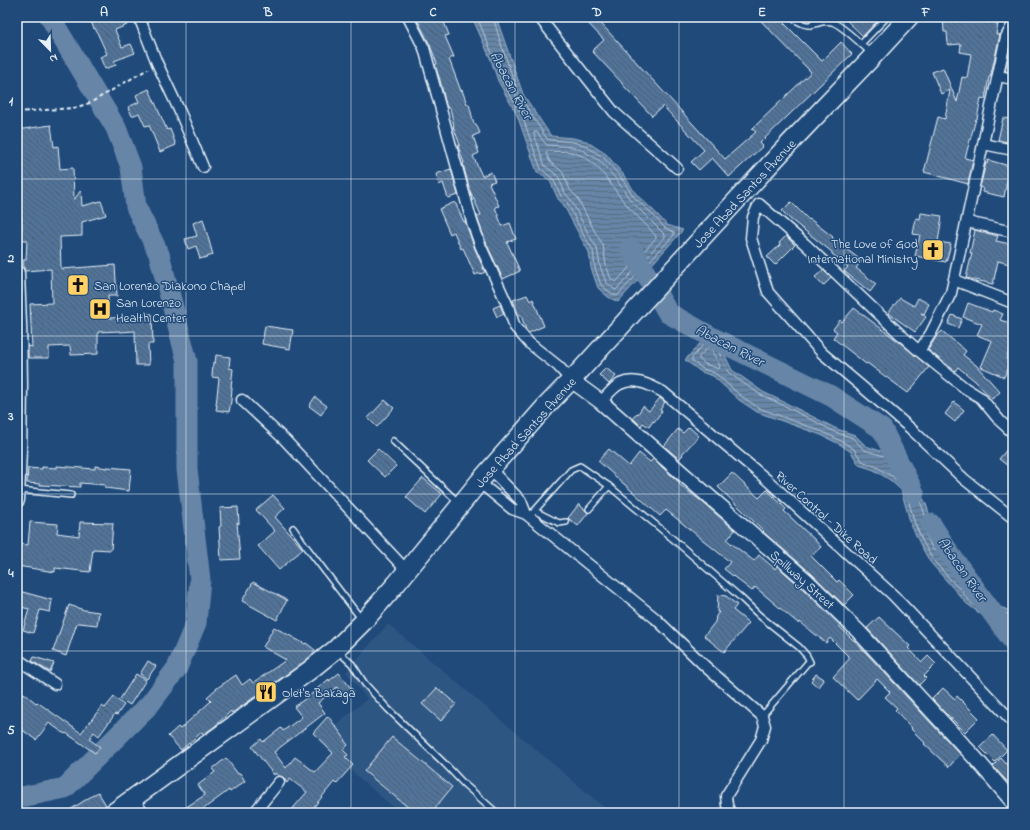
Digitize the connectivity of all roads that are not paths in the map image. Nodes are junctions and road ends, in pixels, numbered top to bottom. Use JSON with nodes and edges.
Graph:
{"nodes":[{"id":1,"x":139,"y":17,"type":"edge"},
{"id":2,"x":408,"y":17,"type":"edge"},
{"id":3,"x":539,"y":17,"type":"edge"},
{"id":4,"x":790,"y":17,"type":"edge"},
{"id":5,"x":818,"y":17,"type":"edge"},
{"id":6,"x":887,"y":17,"type":"edge"},
{"id":7,"x":909,"y":17,"type":"edge"},
{"id":8,"x":1013,"y":24,"type":"edge"},
{"id":9,"x":810,"y":25,"type":"junction"},
{"id":10,"x":867,"y":49,"type":"junction"},
{"id":11,"x":998,"y":76,"type":"junction"},
{"id":12,"x":1013,"y":79,"type":"edge"},
{"id":13,"x":983,"y":144,"type":"junction"},
{"id":14,"x":1013,"y":150,"type":"edge"},
{"id":15,"x":203,"y":167,"type":"dead end"},
{"id":16,"x":678,"y":168,"type":"dead end"},
{"id":17,"x":967,"y":222,"type":"junction"},
{"id":18,"x":1013,"y":232,"type":"edge"},
{"id":19,"x":17,"y":273,"type":"edge"},
{"id":20,"x":954,"y":280,"type":"junction"},
{"id":21,"x":1013,"y":303,"type":"edge"},
{"id":22,"x":18,"y":314,"type":"edge"},
{"id":23,"x":919,"y":351,"type":"junction"},
{"id":24,"x":18,"y":369,"type":"edge"},
{"id":25,"x":575,"y":376,"type":"junction"},
{"id":26,"x":242,"y":400,"type":"dead end"},
{"id":27,"x":601,"y":402,"type":"junction"},
{"id":28,"x":1013,"y":433,"type":"edge"},
{"id":29,"x":393,"y":441,"type":"dead end"},
{"id":30,"x":484,"y":475,"type":"junction"},
{"id":31,"x":609,"y":486,"type":"junction"},
{"id":32,"x":17,"y":495,"type":"edge"},
{"id":33,"x":70,"y":495,"type":"dead end"},
{"id":34,"x":461,"y":504,"type":"junction"},
{"id":35,"x":589,"y":509,"type":"dead end"},
{"id":36,"x":530,"y":514,"type":"junction"},
{"id":37,"x":1013,"y":518,"type":"edge"},
{"id":38,"x":566,"y":522,"type":"dead end"},
{"id":39,"x":293,"y":528,"type":"dead end"},
{"id":40,"x":407,"y":570,"type":"junction"},
{"id":41,"x":363,"y":622,"type":"junction"},
{"id":42,"x":336,"y":649,"type":"junction"},
{"id":43,"x":17,"y":659,"type":"edge"},
{"id":44,"x":55,"y":684,"type":"dead end"},
{"id":45,"x":762,"y":716,"type":"junction"},
{"id":46,"x":1013,"y":722,"type":"edge"},
{"id":47,"x":279,"y":782,"type":"dead end"},
{"id":48,"x":1013,"y":802,"type":"edge"},
{"id":49,"x":138,"y":806,"type":"edge"},
{"id":50,"x":113,"y":813,"type":"edge"},
{"id":51,"x":254,"y":813,"type":"edge"},
{"id":52,"x":497,"y":813,"type":"edge"},
{"id":53,"x":730,"y":813,"type":"edge"}],
"edges":[{"from":1,"to":15,"type":"street"},
{"from":2,"to":25,"type":"street"},
{"from":3,"to":16,"type":"street"},
{"from":4,"to":9,"type":"lane"},
{"from":5,"to":9,"type":"lane"},
{"from":6,"to":10,"type":"lane"},
{"from":7,"to":10,"type":"highway","name":"Jose Abad Santos Avenue"},
{"from":8,"to":11,"type":"street"},
{"from":9,"to":10,"type":"lane"},
{"from":10,"to":25,"type":"highway","name":"Jose Abad Santos Avenue"},
{"from":11,"to":12,"type":"street"},
{"from":11,"to":13,"type":"street"},
{"from":13,"to":14,"type":"street"},
{"from":13,"to":17,"type":"street"},
{"from":17,"to":18,"type":"street"},
{"from":17,"to":20,"type":"street"},
{"from":19,"to":22,"type":"street"},
{"from":20,"to":21,"type":"street"},
{"from":20,"to":23,"type":"street"},
{"from":22,"to":24,"type":"street"},
{"from":23,"to":28,"type":"street"},
{"from":23,"to":37,"type":"street"},
{"from":24,"to":32,"type":"street"},
{"from":25,"to":27,"type":"street","name":"Spillway Street"},
{"from":25,"to":30,"type":"highway","name":"Jose Abad Santos Avenue"},
{"from":26,"to":40,"type":"street"},
{"from":27,"to":46,"type":"street","name":"River Control - Dike Road"},
{"from":27,"to":48,"type":"street","name":"Spillway Street"},
{"from":29,"to":34,"type":"lane"},
{"from":30,"to":34,"type":"highway","name":"Jose Abad Santos Avenue"},
{"from":30,"to":36,"type":"street"},
{"from":30,"to":36,"type":"street"},
{"from":31,"to":35,"type":"lane"},
{"from":31,"to":36,"type":"lane"},
{"from":31,"to":45,"type":"lane"},
{"from":32,"to":33,"type":"lane"},
{"from":34,"to":40,"type":"highway","name":"Jose Abad Santos Avenue"},
{"from":36,"to":38,"type":"lane"},
{"from":36,"to":45,"type":"street"},
{"from":39,"to":41,"type":"lane"},
{"from":40,"to":41,"type":"highway","name":"Jose Abad Santos Avenue"},
{"from":41,"to":42,"type":"highway","name":"Jose Abad Santos Avenue"},
{"from":42,"to":49,"type":"highway","name":"Jose Abad Santos Avenue"},
{"from":42,"to":52,"type":"lane"},
{"from":43,"to":44,"type":"street"},
{"from":45,"to":53,"type":"street"},
{"from":47,"to":51,"type":"street"},
{"from":49,"to":50,"type":"highway","name":"Jose Abad Santos Avenue"}]}
